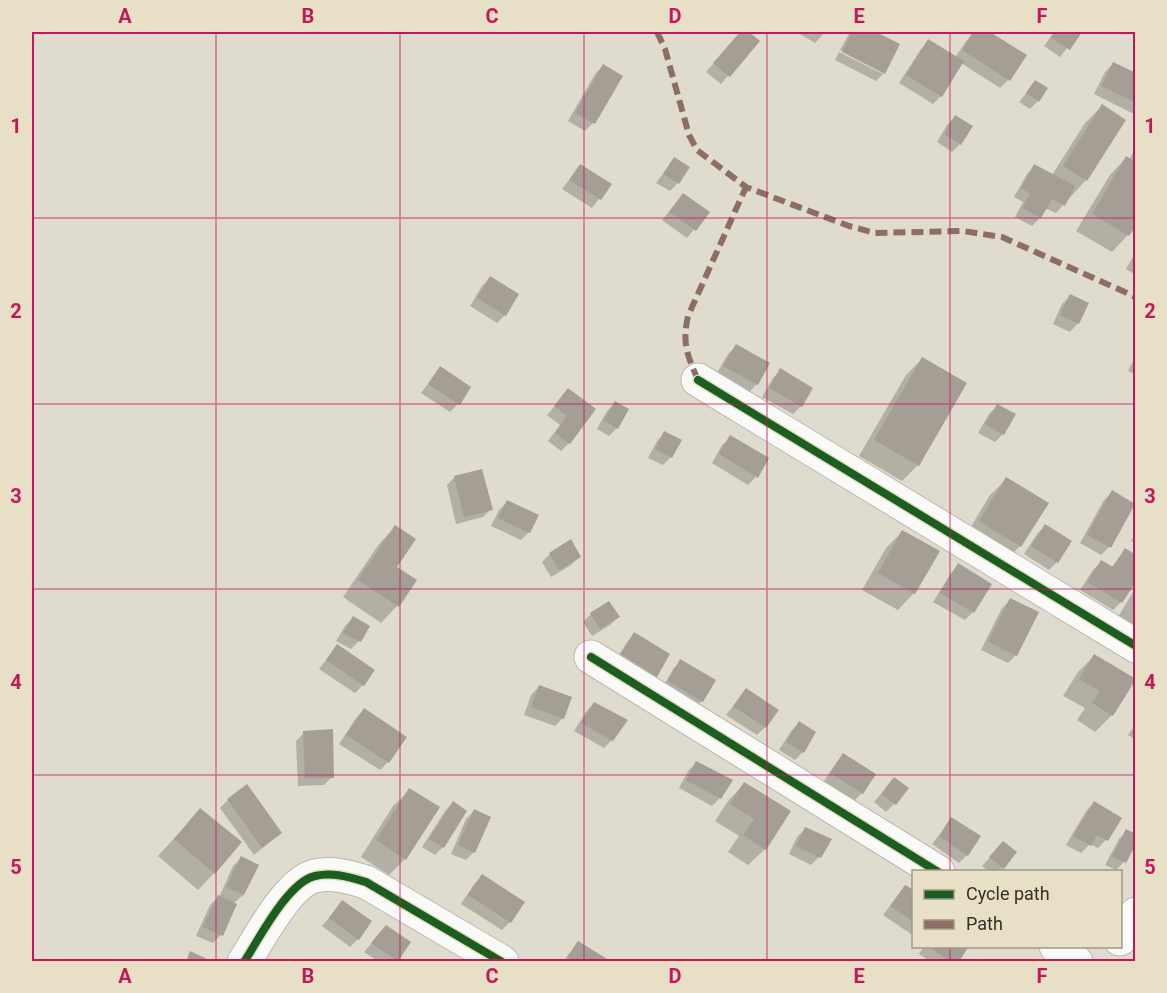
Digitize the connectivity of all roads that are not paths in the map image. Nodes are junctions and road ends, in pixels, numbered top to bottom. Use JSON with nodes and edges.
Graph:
{"nodes":[{"id":1,"x":698,"y":380,"type":"dead end"},
{"id":2,"x":1136,"y":646,"type":"edge"},
{"id":3,"x":591,"y":657,"type":"dead end"},
{"id":4,"x":935,"y":870,"type":"edge"},
{"id":5,"x":1136,"y":914,"type":"edge"},
{"id":6,"x":1122,"y":936,"type":"edge"},
{"id":7,"x":1058,"y":948,"type":"edge"},
{"id":8,"x":1115,"y":948,"type":"edge"},
{"id":9,"x":244,"y":962,"type":"edge"},
{"id":10,"x":502,"y":962,"type":"edge"},
{"id":11,"x":1076,"y":962,"type":"edge"},
{"id":12,"x":1107,"y":962,"type":"edge"}],
"edges":[{"from":1,"to":2,"type":"street"},
{"from":3,"to":4,"type":"street"},
{"from":5,"to":6,"type":"street"},
{"from":7,"to":11,"type":"street"},
{"from":8,"to":12,"type":"street"},
{"from":9,"to":10,"type":"street"}]}
